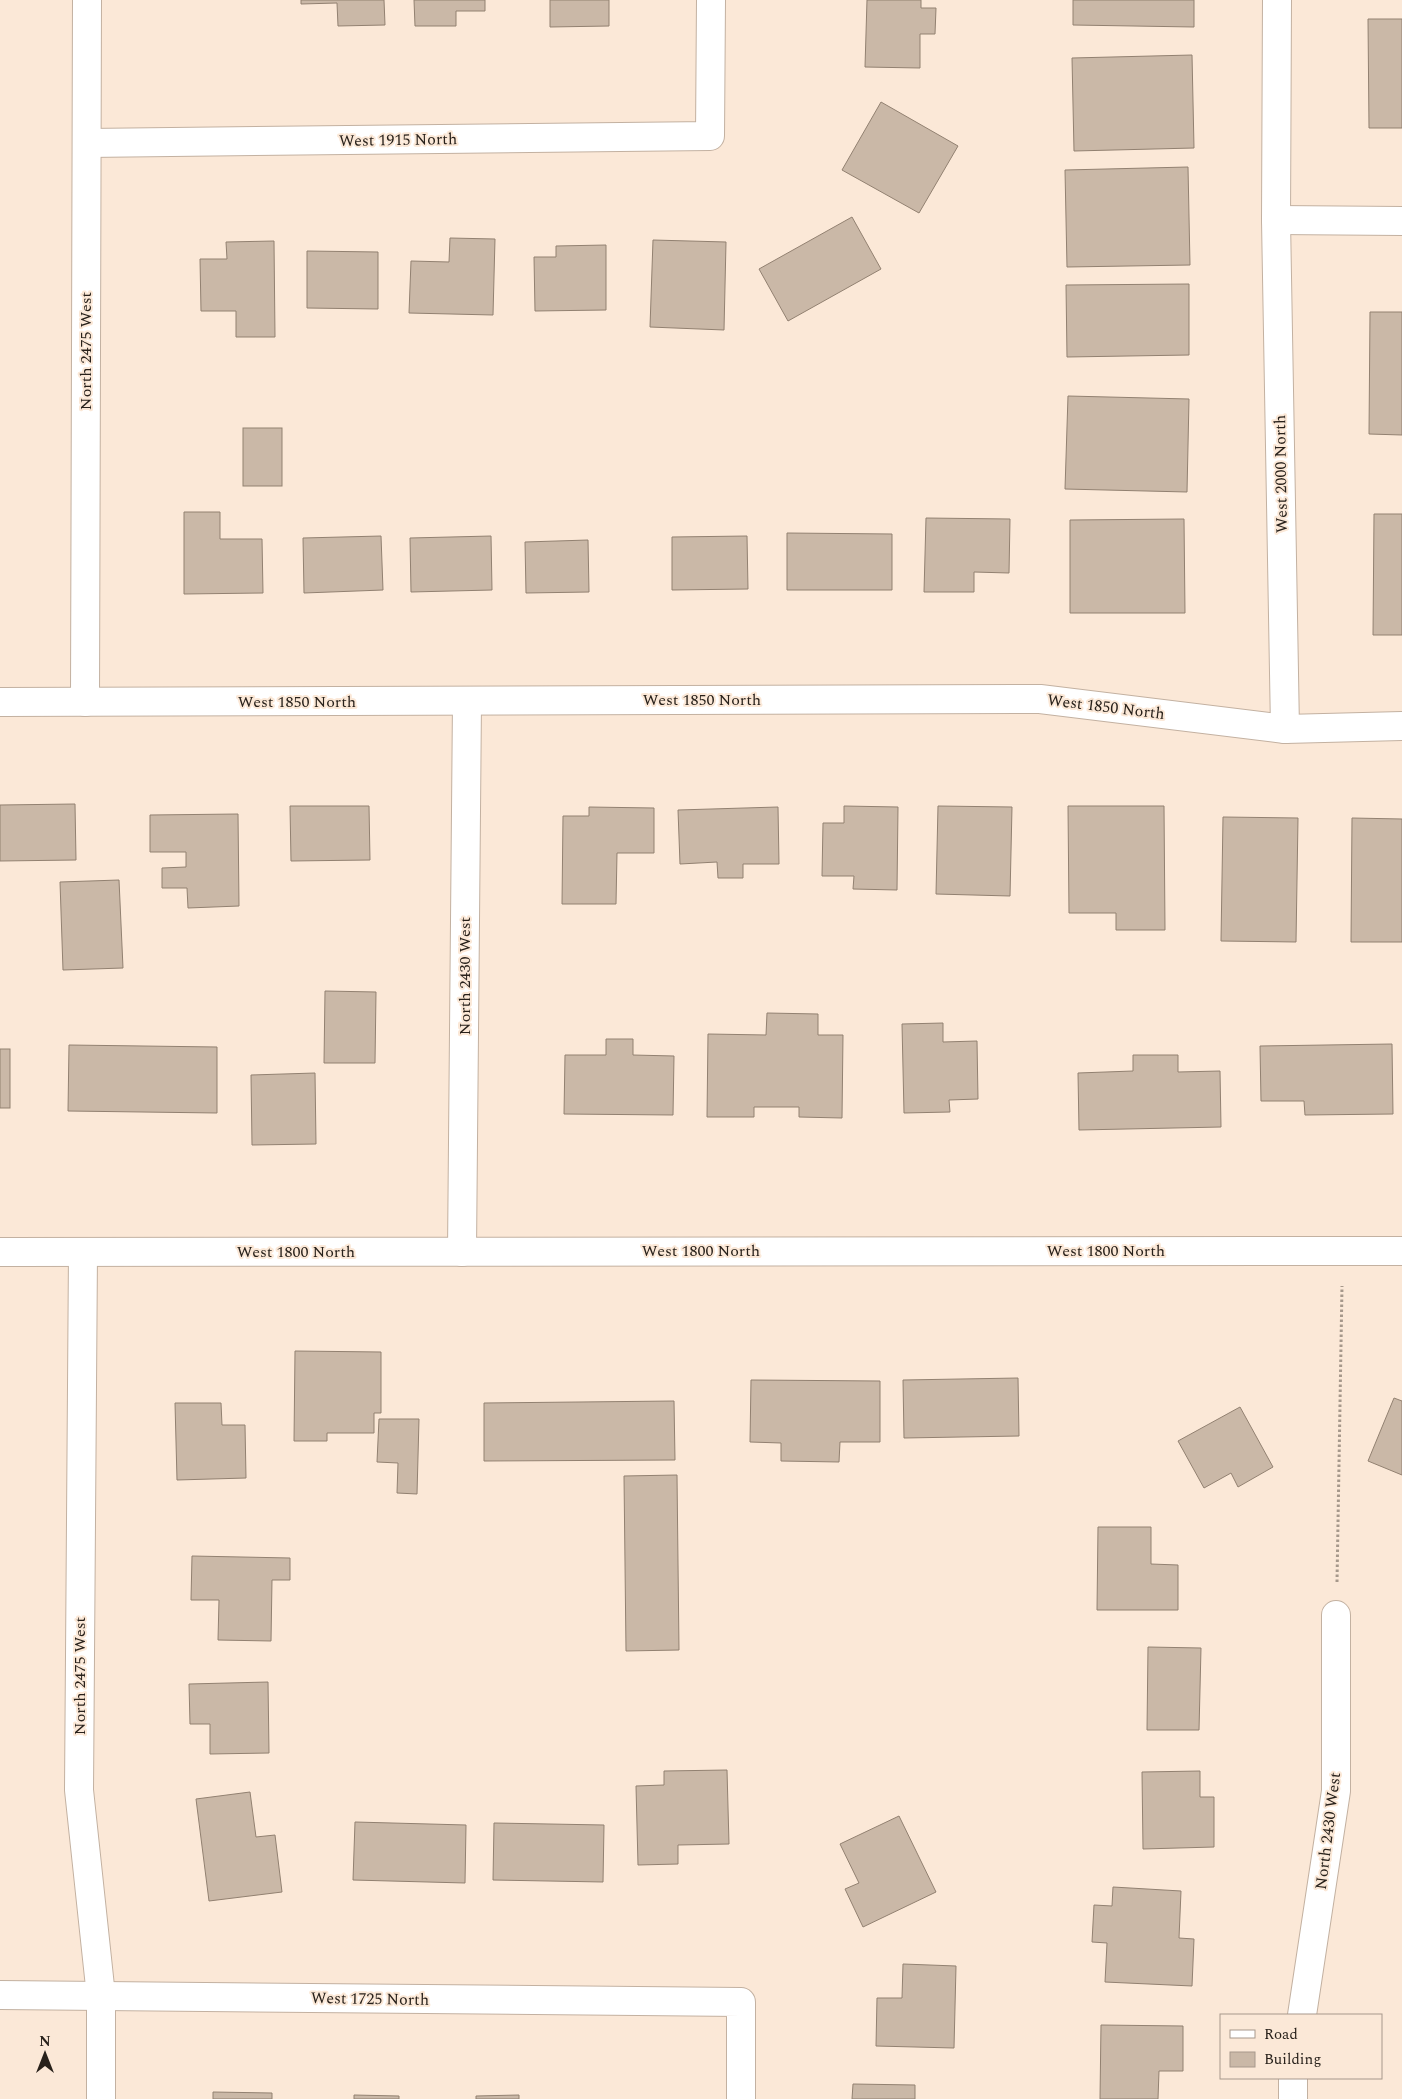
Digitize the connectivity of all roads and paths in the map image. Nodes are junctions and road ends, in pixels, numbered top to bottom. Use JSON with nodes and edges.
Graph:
{"nodes":[{"id":1,"x":87,"y":0,"type":"edge"},
{"id":2,"x":711,"y":0,"type":"edge"},
{"id":3,"x":1277,"y":0,"type":"edge"},
{"id":4,"x":86,"y":143,"type":"junction"},
{"id":5,"x":1276,"y":220,"type":"junction"},
{"id":6,"x":1402,"y":221,"type":"edge"},
{"id":7,"x":467,"y":701,"type":"junction"},
{"id":8,"x":0,"y":702,"type":"edge"},
{"id":9,"x":85,"y":702,"type":"junction"},
{"id":10,"x":1402,"y":726,"type":"edge"},
{"id":11,"x":1285,"y":729,"type":"junction"},
{"id":12,"x":1342,"y":1251,"type":"junction"},
{"id":13,"x":1402,"y":1251,"type":"edge"},
{"id":14,"x":0,"y":1252,"type":"edge"},
{"id":15,"x":84,"y":1252,"type":"junction"},
{"id":16,"x":462,"y":1252,"type":"junction"},
{"id":17,"x":1336,"y":1615,"type":"joint"},
{"id":18,"x":0,"y":1995,"type":"edge"},
{"id":19,"x":101,"y":1996,"type":"junction"},
{"id":20,"x":1302,"y":2014,"type":"edge"},
{"id":21,"x":1293,"y":2079,"type":"edge"},
{"id":22,"x":101,"y":2099,"type":"edge"},
{"id":23,"x":741,"y":2099,"type":"edge"},
{"id":24,"x":1293,"y":2099,"type":"edge"}],
"edges":[{"from":1,"to":4,"type":"street","name":"North 2475 West"},
{"from":2,"to":4,"type":"street","name":"West 1915 North"},
{"from":3,"to":5,"type":"street","name":"West 2000 North"},
{"from":4,"to":9,"type":"street","name":"North 2475 West"},
{"from":5,"to":6,"type":"street"},
{"from":5,"to":11,"type":"street","name":"West 2000 North"},
{"from":7,"to":9,"type":"street","name":"West 1850 North"},
{"from":7,"to":11,"type":"street","name":"West 1850 North"},
{"from":7,"to":16,"type":"street","name":"North 2430 West"},
{"from":8,"to":9,"type":"street","name":"West 1850 North"},
{"from":10,"to":11,"type":"street","name":"West 1850 North"},
{"from":12,"to":13,"type":"street","name":"West 1800 North"},
{"from":12,"to":16,"type":"street","name":"West 1800 North"},
{"from":12,"to":17,"type":"path"},
{"from":14,"to":15,"type":"street","name":"West 1800 North"},
{"from":15,"to":16,"type":"street","name":"West 1800 North"},
{"from":15,"to":19,"type":"street","name":"North 2475 West"},
{"from":17,"to":20,"type":"street","name":"North 2430 West"},
{"from":18,"to":19,"type":"street","name":"West 1725 North"},
{"from":19,"to":22,"type":"street","name":"North 2475 West"},
{"from":19,"to":23,"type":"street","name":"West 1725 North"},
{"from":21,"to":24,"type":"street"}]}
